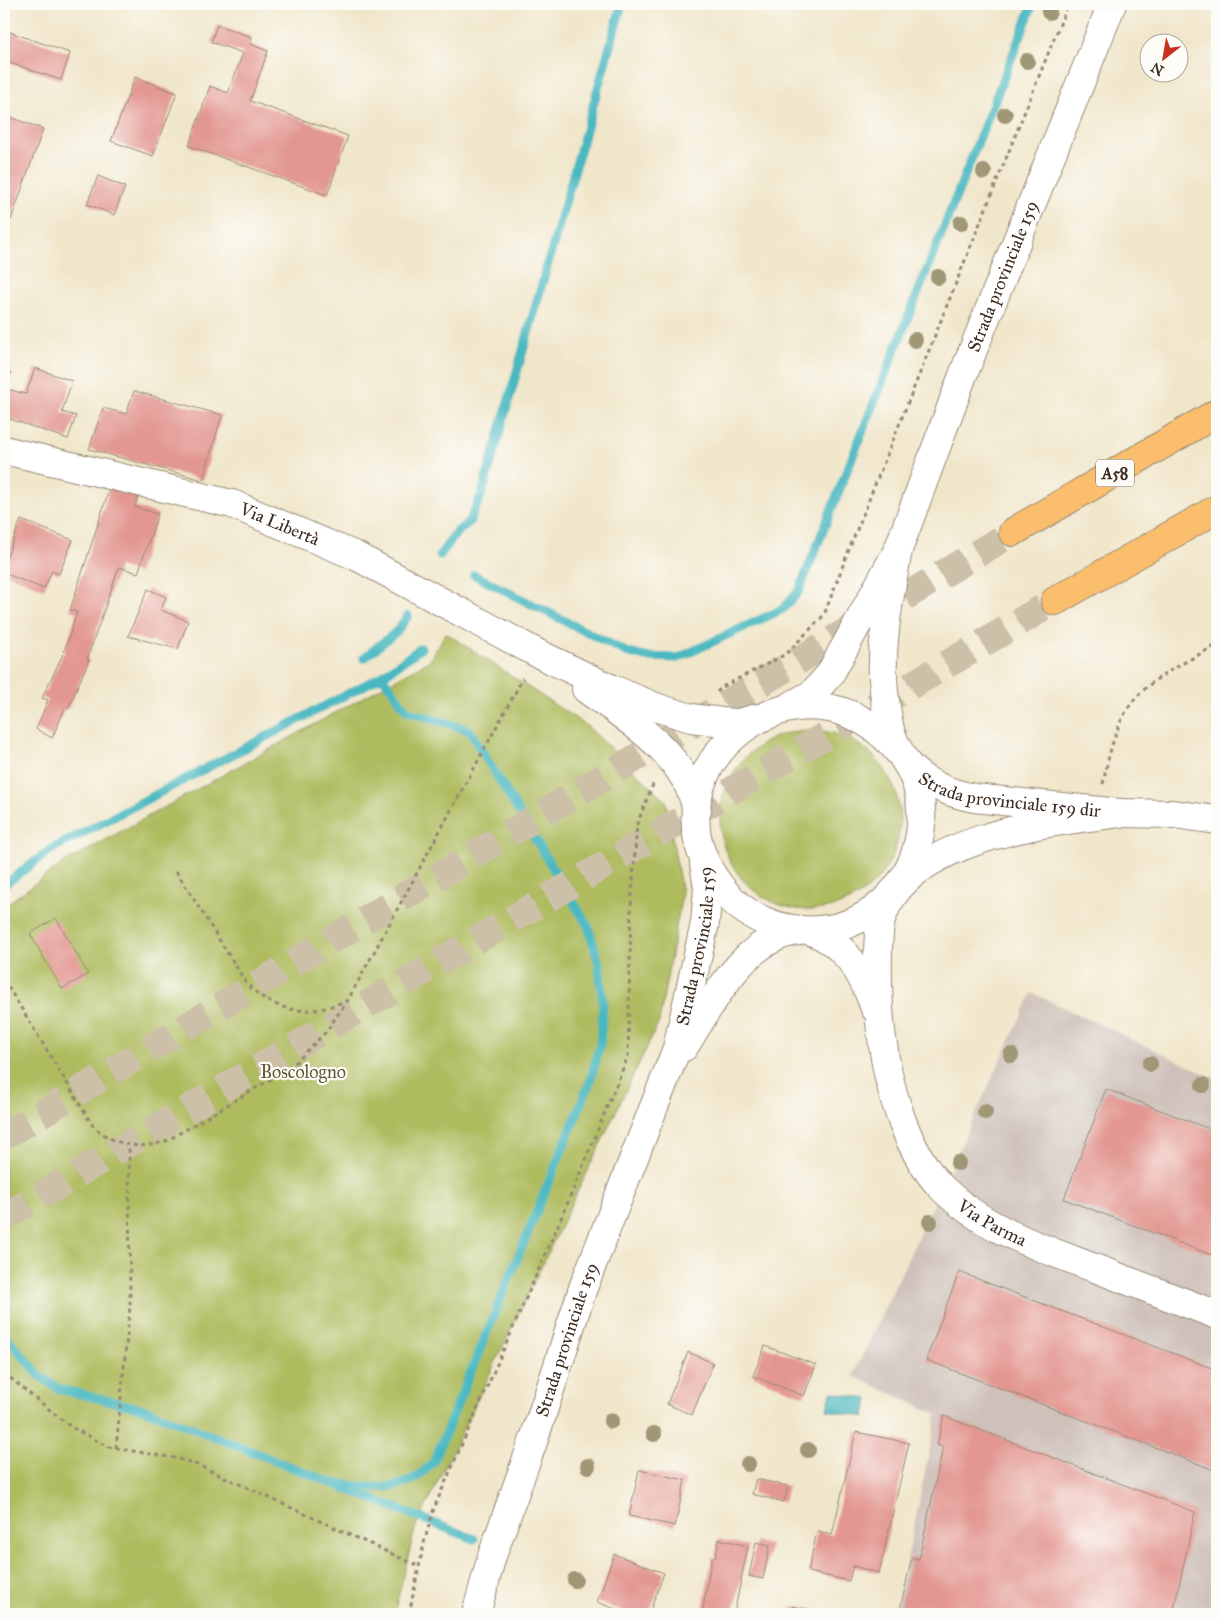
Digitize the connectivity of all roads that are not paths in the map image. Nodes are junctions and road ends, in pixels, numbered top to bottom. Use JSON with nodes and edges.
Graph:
{"nodes":[{"id":1,"x":1112,"y":4,"type":"edge"},
{"id":2,"x":1217,"y":414,"type":"edge"},
{"id":3,"x":4,"y":450,"type":"edge"},
{"id":4,"x":1217,"y":509,"type":"edge"},
{"id":5,"x":1013,"y":532,"type":"tunnel mouth"},
{"id":6,"x":898,"y":550,"type":"junction"},
{"id":7,"x":1056,"y":601,"type":"tunnel mouth"},
{"id":8,"x":537,"y":653,"type":"junction"},
{"id":9,"x":771,"y":713,"type":"junction"},
{"id":10,"x":904,"y":759,"type":"junction"},
{"id":11,"x":1109,"y":812,"type":"junction"},
{"id":12,"x":697,"y":813,"type":"junction"},
{"id":13,"x":1217,"y":820,"type":"edge"},
{"id":14,"x":702,"y":852,"type":"junction"},
{"id":15,"x":897,"y":888,"type":"junction"},
{"id":16,"x":807,"y":930,"type":"junction"},
{"id":17,"x":879,"y":1019,"type":"junction"},
{"id":18,"x":670,"y":1069,"type":"junction"},
{"id":19,"x":1217,"y":1315,"type":"edge"},
{"id":20,"x":476,"y":1614,"type":"edge"}],
"edges":[{"from":1,"to":6,"type":"street","name":"Strada provinciale 159"},
{"from":2,"to":5,"type":"highway","number":"A58"},
{"from":3,"to":8,"type":"street","name":"Via Libertà"},
{"from":4,"to":7,"type":"highway"},
{"from":6,"to":9,"type":"street","name":"Strada provinciale 159"},
{"from":6,"to":10,"type":"street","name":"Strada provinciale 159"},
{"from":8,"to":9,"type":"street"},
{"from":8,"to":12,"type":"street"},
{"from":9,"to":10,"type":"street","name":"Strada provinciale 159"},
{"from":9,"to":12,"type":"street","name":"Strada provinciale 159"},
{"from":10,"to":11,"type":"street","name":"Strada provinciale 159 dir"},
{"from":10,"to":15,"type":"street","name":"Strada provinciale 159"},
{"from":11,"to":13,"type":"street","name":"Strada provinciale 159 dir"},
{"from":11,"to":15,"type":"street","name":"Strada provinciale 159 dir"},
{"from":12,"to":14,"type":"street","name":"Strada provinciale 159"},
{"from":14,"to":16,"type":"street","name":"Strada provinciale 159"},
{"from":14,"to":18,"type":"street","name":"Strada provinciale 159"},
{"from":15,"to":16,"type":"street","name":"Strada provinciale 159"},
{"from":15,"to":17,"type":"street"},
{"from":16,"to":17,"type":"street"},
{"from":16,"to":18,"type":"street","name":"Strada provinciale 159"},
{"from":17,"to":19,"type":"street","name":"Via Parma"},
{"from":18,"to":20,"type":"street","name":"Strada provinciale 159"}]}
